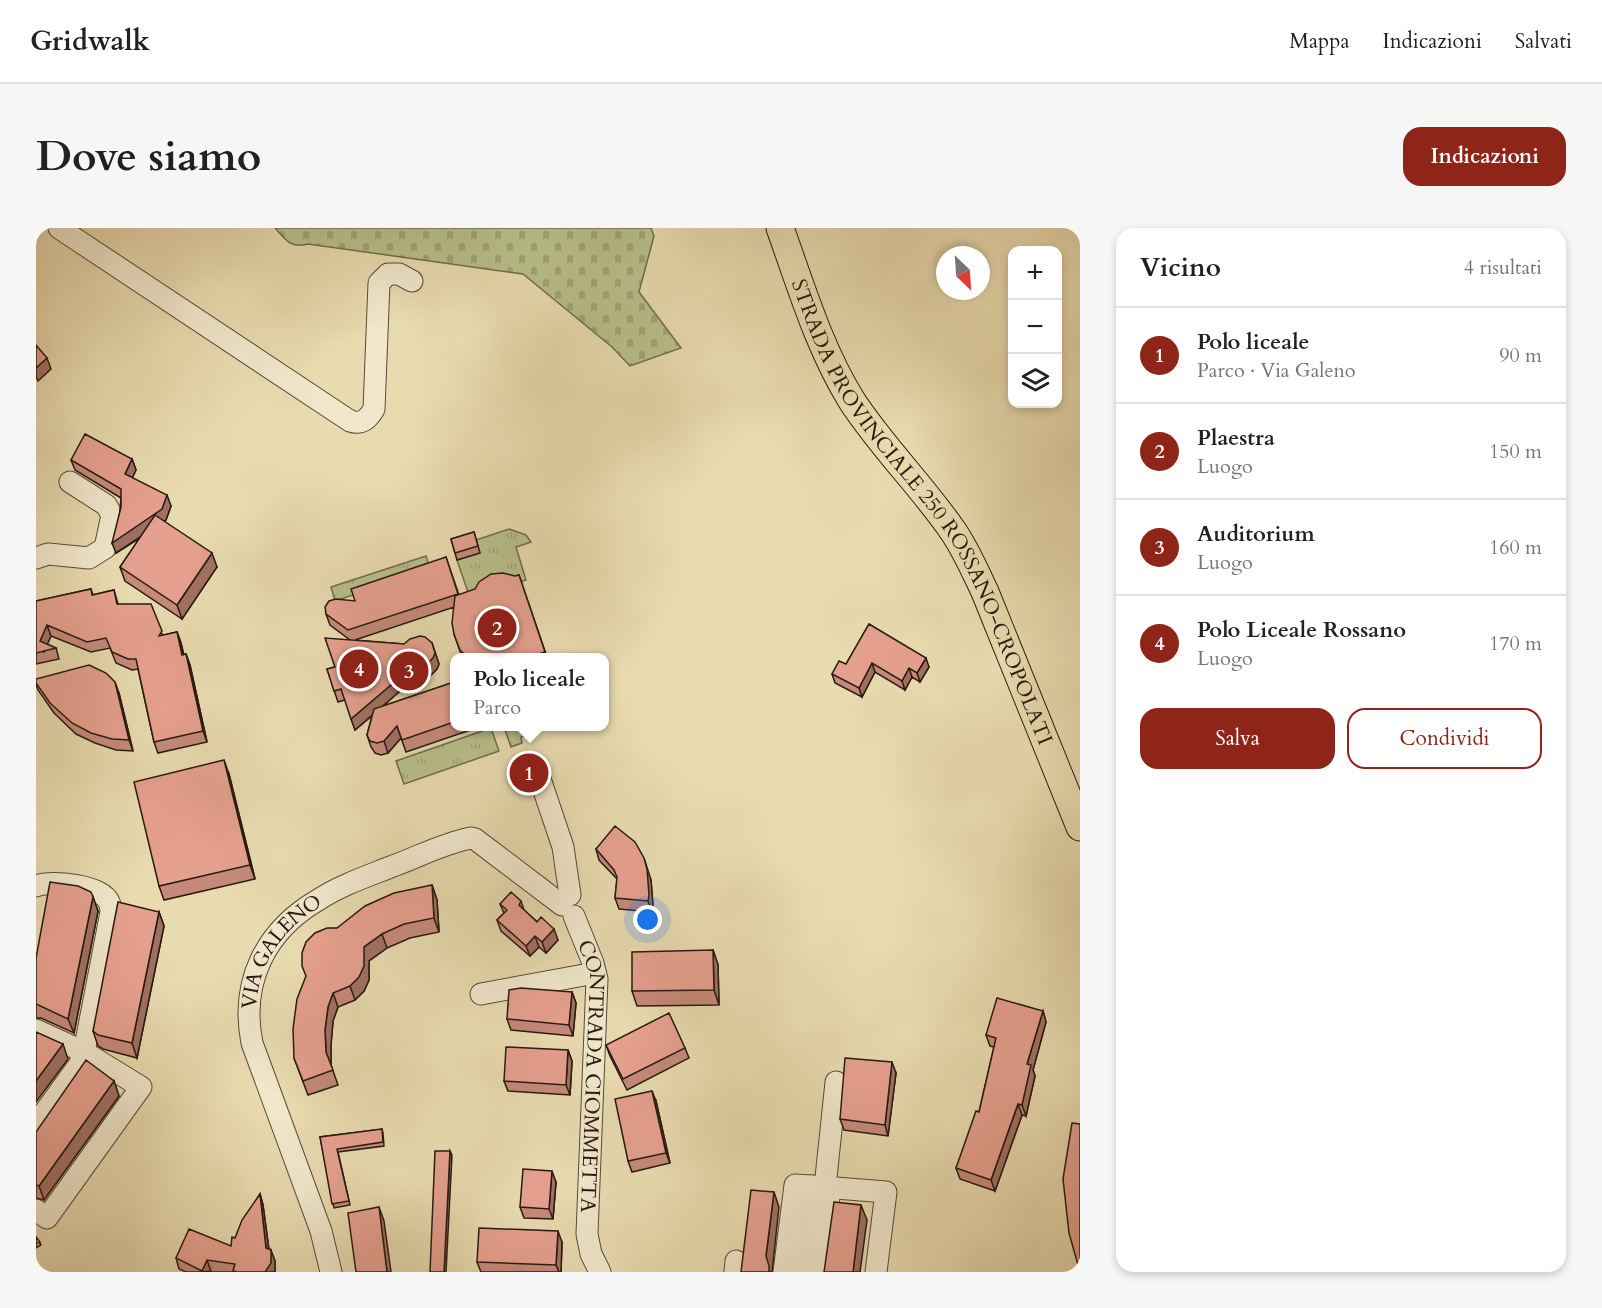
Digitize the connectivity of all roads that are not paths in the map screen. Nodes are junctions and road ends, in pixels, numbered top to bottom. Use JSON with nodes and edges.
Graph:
{"nodes":[{"id":1,"x":59,"y":228,"type":"edge"},
{"id":2,"x":780,"y":228,"type":"edge"},
{"id":3,"x":412,"y":281,"type":"dead end"},
{"id":4,"x":70,"y":482,"type":"dead end"},
{"id":5,"x":36,"y":558,"type":"edge"},
{"id":6,"x":537,"y":770,"type":"dead end"},
{"id":7,"x":1080,"y":827,"type":"edge"},
{"id":8,"x":36,"y":886,"type":"edge"},
{"id":9,"x":568,"y":905,"type":"junction"},
{"id":10,"x":596,"y":973,"type":"junction"},
{"id":11,"x":481,"y":994,"type":"dead end"},
{"id":12,"x":36,"y":1030,"type":"edge"},
{"id":13,"x":84,"y":1052,"type":"junction"},
{"id":14,"x":836,"y":1082,"type":"dead end"},
{"id":15,"x":36,"y":1124,"type":"edge"},
{"id":16,"x":822,"y":1187,"type":"junction"},
{"id":17,"x":36,"y":1210,"type":"edge"},
{"id":18,"x":331,"y":1272,"type":"edge"},
{"id":19,"x":600,"y":1272,"type":"edge"},
{"id":20,"x":784,"y":1272,"type":"edge"},
{"id":21,"x":802,"y":1272,"type":"edge"},
{"id":22,"x":820,"y":1272,"type":"edge"},
{"id":23,"x":876,"y":1272,"type":"edge"}],
"edges":[{"from":1,"to":3,"type":"street"},
{"from":2,"to":7,"type":"main road","name":"STRADA PROVINCIALE 250 ROSSANO-CROPOLATI"},
{"from":4,"to":5,"type":"street"},
{"from":6,"to":9,"type":"street","name":"CONTRADA CIOMMETTA"},
{"from":8,"to":13,"type":"street"},
{"from":9,"to":10,"type":"street","name":"CONTRADA CIOMMETTA"},
{"from":9,"to":18,"type":"street","name":"VIA GALENO"},
{"from":10,"to":11,"type":"street"},
{"from":10,"to":19,"type":"street","name":"CONTRADA CIOMMETTA"},
{"from":12,"to":13,"type":"street"},
{"from":13,"to":15,"type":"street"},
{"from":13,"to":17,"type":"street"},
{"from":14,"to":16,"type":"street"},
{"from":16,"to":20,"type":"street"},
{"from":16,"to":21,"type":"street"},
{"from":16,"to":22,"type":"street"},
{"from":16,"to":23,"type":"street"}]}
